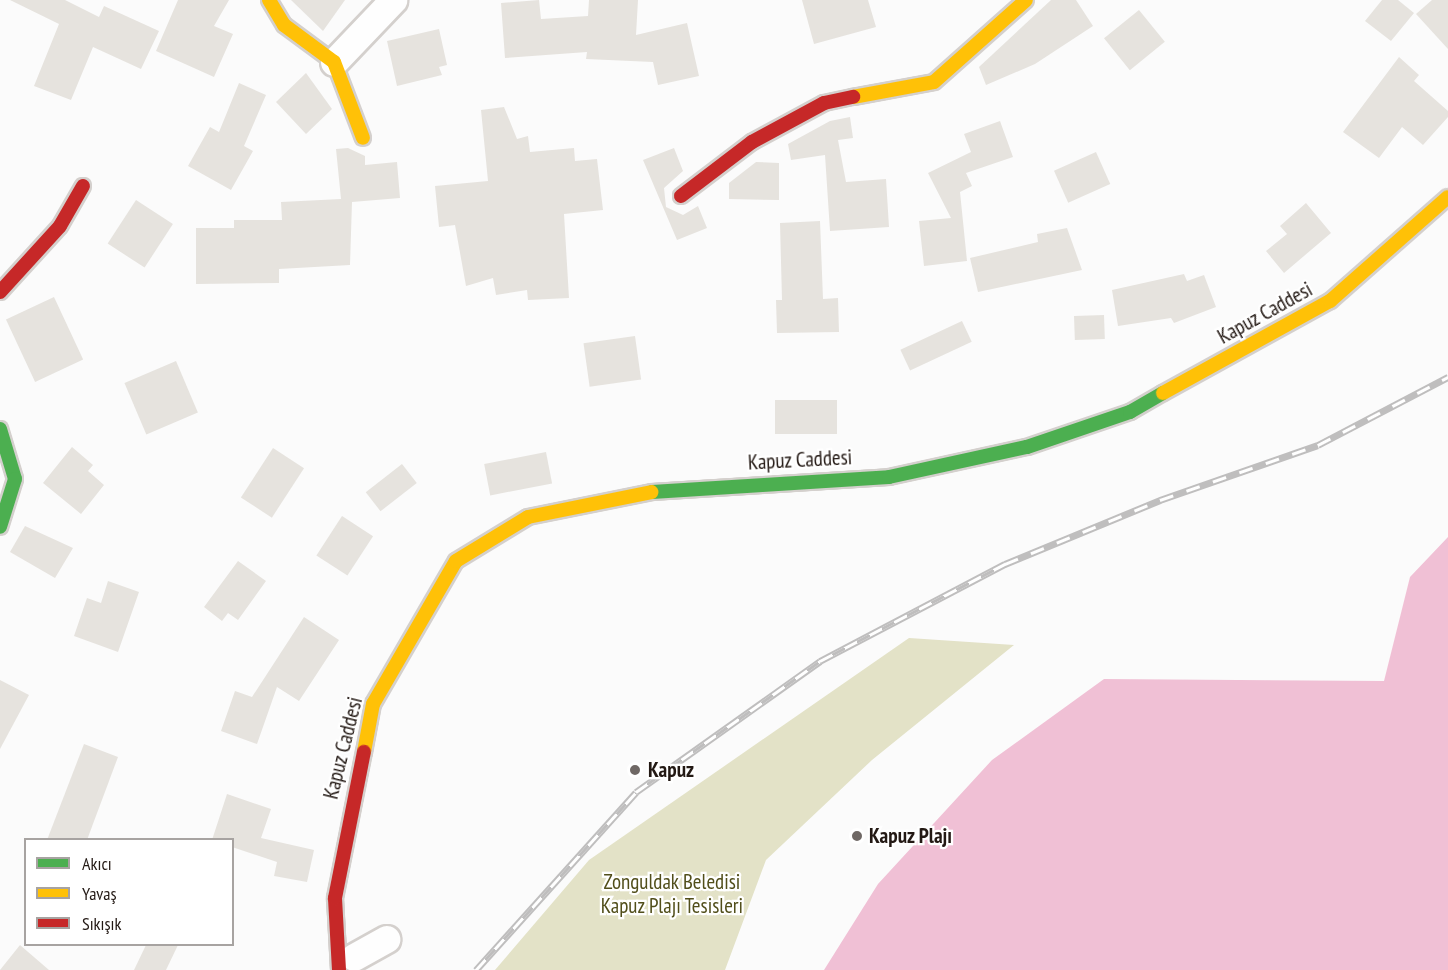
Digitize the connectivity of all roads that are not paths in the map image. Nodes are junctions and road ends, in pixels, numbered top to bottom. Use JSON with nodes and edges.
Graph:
{"nodes":[{"id":1,"x":269,"y":0,"type":"edge"},
{"id":2,"x":393,"y":0,"type":"edge"},
{"id":3,"x":1026,"y":0,"type":"edge"},
{"id":4,"x":334,"y":62,"type":"junction"},
{"id":5,"x":363,"y":138,"type":"dead end"},
{"id":6,"x":83,"y":186,"type":"dead end"},
{"id":7,"x":681,"y":196,"type":"dead end"},
{"id":8,"x":1448,"y":196,"type":"edge"},
{"id":9,"x":0,"y":292,"type":"edge"},
{"id":10,"x":0,"y":429,"type":"edge"},
{"id":11,"x":0,"y":528,"type":"edge"},
{"id":12,"x":335,"y":898,"type":"junction"},
{"id":13,"x":386,"y":939,"type":"dead end"},
{"id":14,"x":350,"y":966,"type":"edge"}],
"edges":[{"from":1,"to":4,"type":"main road"},
{"from":2,"to":4,"type":"street"},
{"from":3,"to":7,"type":"main road"},
{"from":4,"to":5,"type":"main road"},
{"from":6,"to":9,"type":"main road"},
{"from":8,"to":12,"type":"main road","name":"Kapuz Caddesi"},
{"from":10,"to":11,"type":"main road"},
{"from":12,"to":14,"type":"main road"},
{"from":12,"to":14,"type":"main road"},
{"from":13,"to":14,"type":"street"}]}
